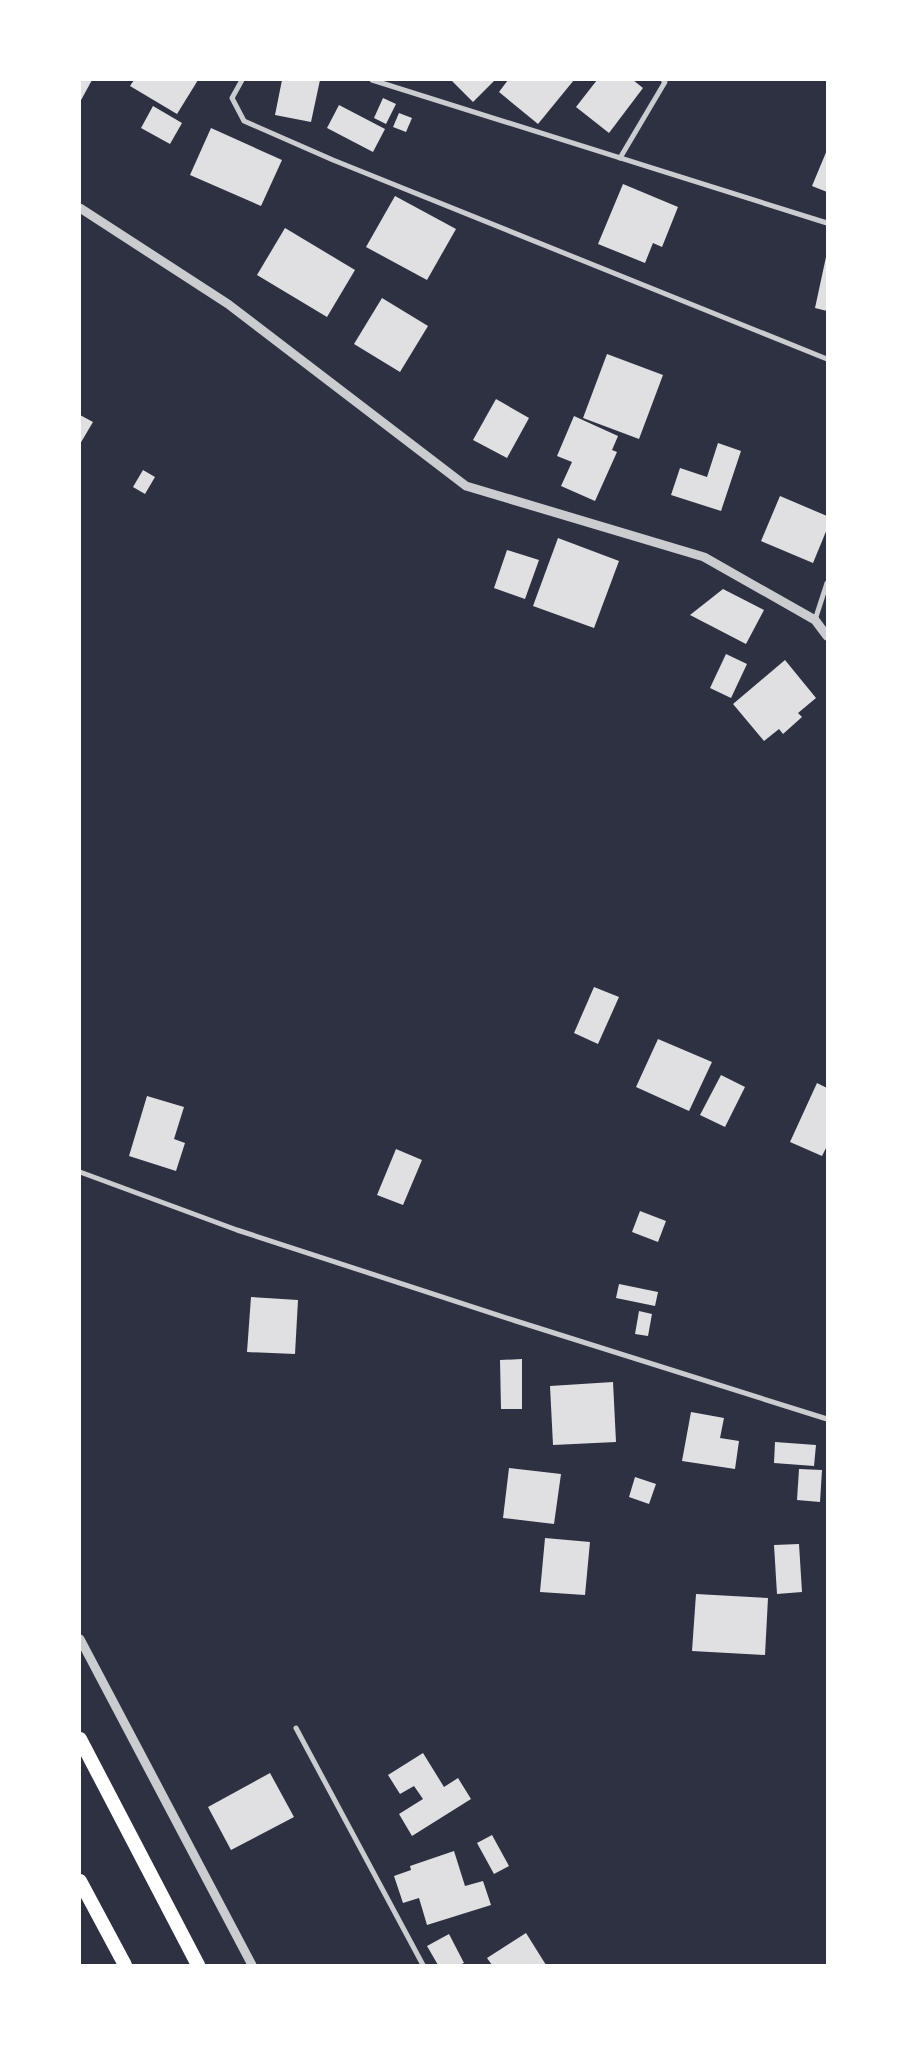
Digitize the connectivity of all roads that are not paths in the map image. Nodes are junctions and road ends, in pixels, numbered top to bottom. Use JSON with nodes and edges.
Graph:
{"nodes":[{"id":1,"x":242,"y":80,"type":"edge"},
{"id":2,"x":372,"y":80,"type":"edge"},
{"id":3,"x":663,"y":80,"type":"edge"},
{"id":4,"x":620,"y":158,"type":"junction"},
{"id":5,"x":80,"y":208,"type":"edge"},
{"id":6,"x":827,"y":223,"type":"edge"},
{"id":7,"x":827,"y":359,"type":"edge"},
{"id":8,"x":827,"y":583,"type":"edge"},
{"id":9,"x":815,"y":620,"type":"junction"},
{"id":10,"x":827,"y":636,"type":"edge"},
{"id":11,"x":80,"y":1172,"type":"edge"},
{"id":12,"x":827,"y":1419,"type":"edge"},
{"id":13,"x":80,"y":1639,"type":"edge"},
{"id":14,"x":296,"y":1728,"type":"dead end"},
{"id":15,"x":80,"y":1739,"type":"edge"},
{"id":16,"x":80,"y":1880,"type":"edge"},
{"id":17,"x":125,"y":1965,"type":"edge"},
{"id":18,"x":198,"y":1965,"type":"edge"},
{"id":19,"x":252,"y":1965,"type":"edge"},
{"id":20,"x":423,"y":1965,"type":"edge"}],
"edges":[{"from":1,"to":7,"type":"street"},
{"from":2,"to":4,"type":"street"},
{"from":3,"to":4,"type":"street"},
{"from":4,"to":6,"type":"street"},
{"from":5,"to":9,"type":"street"},
{"from":8,"to":9,"type":"street"},
{"from":9,"to":10,"type":"street"},
{"from":11,"to":12,"type":"street"},
{"from":13,"to":19,"type":"street"},
{"from":14,"to":20,"type":"street"},
{"from":15,"to":18,"type":"highway"},
{"from":16,"to":17,"type":"highway"}]}
